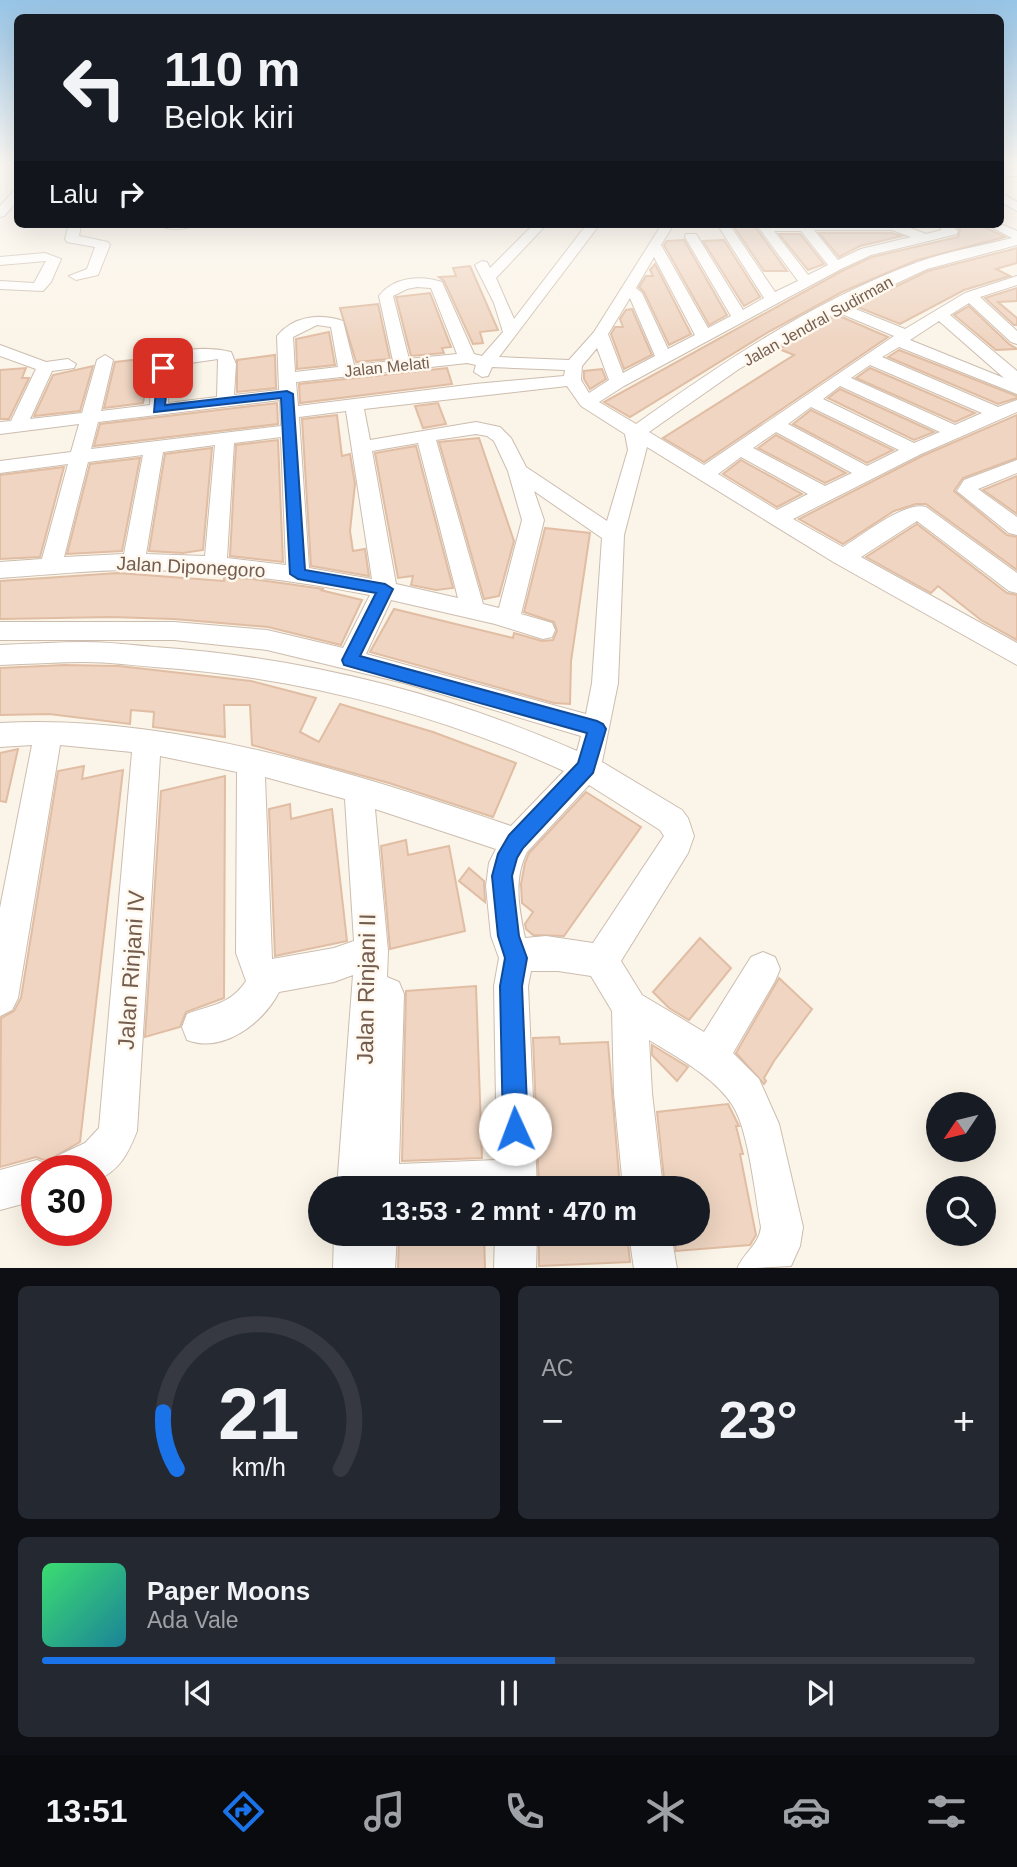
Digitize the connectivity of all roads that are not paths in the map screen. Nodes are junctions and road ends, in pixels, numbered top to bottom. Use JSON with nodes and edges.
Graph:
{"nodes":[{"id":1,"x":74,"y":228,"type":"edge"},
{"id":2,"x":536,"y":228,"type":"edge"},
{"id":3,"x":591,"y":228,"type":"edge"},
{"id":4,"x":765,"y":228,"type":"edge"},
{"id":5,"x":806,"y":228,"type":"edge"},
{"id":6,"x":899,"y":228,"type":"edge"},
{"id":7,"x":948,"y":228,"type":"edge"},
{"id":8,"x":998,"y":228,"type":"edge"},
{"id":9,"x":713,"y":234,"type":"edge"},
{"id":10,"x":659,"y":235,"type":"edge"},
{"id":11,"x":923,"y":237,"type":"junction"},
{"id":12,"x":1017,"y":239,"type":"edge"},
{"id":13,"x":1017,"y":250,"type":"edge"},
{"id":14,"x":866,"y":252,"type":"junction"},
{"id":15,"x":5,"y":261,"type":"edge"},
{"id":16,"x":836,"y":266,"type":"junction"},
{"id":17,"x":910,"y":270,"type":"junction"},
{"id":18,"x":0,"y":275,"type":"edge"},
{"id":19,"x":76,"y":275,"type":"dead end"},
{"id":20,"x":806,"y":282,"type":"junction"},
{"id":21,"x":1010,"y":282,"type":"edge"},
{"id":22,"x":0,"y":285,"type":"edge"},
{"id":23,"x":628,"y":289,"type":"junction"},
{"id":24,"x":791,"y":290,"type":"junction"},
{"id":25,"x":970,"y":296,"type":"junction"},
{"id":26,"x":1017,"y":296,"type":"edge"},
{"id":27,"x":773,"y":300,"type":"junction"},
{"id":28,"x":841,"y":309,"type":"junction"},
{"id":29,"x":941,"y":315,"type":"junction"},
{"id":30,"x":740,"y":318,"type":"junction"},
{"id":31,"x":511,"y":332,"type":"junction"},
{"id":32,"x":600,"y":334,"type":"junction"},
{"id":33,"x":786,"y":335,"type":"junction"},
{"id":34,"x":704,"y":337,"type":"junction"},
{"id":35,"x":1017,"y":338,"type":"edge"},
{"id":36,"x":903,"y":339,"type":"junction"},
{"id":37,"x":803,"y":341,"type":"junction"},
{"id":38,"x":0,"y":351,"type":"edge"},
{"id":39,"x":664,"y":357,"type":"junction"},
{"id":40,"x":467,"y":358,"type":"junction"},
{"id":41,"x":869,"y":358,"type":"junction"},
{"id":42,"x":105,"y":360,"type":"dead end"},
{"id":43,"x":486,"y":362,"type":"junction"},
{"id":44,"x":68,"y":364,"type":"dead end"},
{"id":45,"x":402,"y":365,"type":"junction"},
{"id":46,"x":45,"y":367,"type":"junction"},
{"id":47,"x":346,"y":372,"type":"junction"},
{"id":48,"x":573,"y":373,"type":"junction"},
{"id":49,"x":839,"y":379,"type":"junction"},
{"id":50,"x":1017,"y":380,"type":"edge"},
{"id":51,"x":618,"y":382,"type":"junction"},
{"id":52,"x":475,"y":389,"type":"junction"},
{"id":53,"x":1017,"y":389,"type":"edge"},
{"id":54,"x":811,"y":400,"type":"junction"},
{"id":55,"x":225,"y":401,"type":"junction"},
{"id":56,"x":587,"y":402,"type":"junction"},
{"id":57,"x":288,"y":404,"type":"junction"},
{"id":58,"x":354,"y":404,"type":"junction"},
{"id":59,"x":1017,"y":405,"type":"edge"},
{"id":60,"x":158,"y":410,"type":"junction"},
{"id":61,"x":999,"y":414,"type":"junction"},
{"id":62,"x":88,"y":418,"type":"junction"},
{"id":63,"x":774,"y":424,"type":"junction"},
{"id":64,"x":9,"y":427,"type":"edge"},
{"id":65,"x":956,"y":432,"type":"junction"},
{"id":66,"x":225,"y":438,"type":"junction"},
{"id":67,"x":426,"y":438,"type":"junction"},
{"id":68,"x":641,"y":442,"type":"junction"},
{"id":69,"x":154,"y":447,"type":"junction"},
{"id":70,"x":363,"y":447,"type":"junction"},
{"id":71,"x":742,"y":450,"type":"junction"},
{"id":72,"x":914,"y":450,"type":"junction"},
{"id":73,"x":79,"y":457,"type":"junction"},
{"id":74,"x":1,"y":469,"type":"edge"},
{"id":75,"x":518,"y":471,"type":"junction"},
{"id":76,"x":1013,"y":472,"type":"edge"},
{"id":77,"x":866,"y":473,"type":"junction"},
{"id":78,"x":703,"y":475,"type":"junction"},
{"id":79,"x":823,"y":494,"type":"junction"},
{"id":80,"x":564,"y":503,"type":"junction"},
{"id":81,"x":776,"y":519,"type":"junction"},
{"id":82,"x":533,"y":520,"type":"junction"},
{"id":83,"x":1017,"y":528,"type":"edge"},
{"id":84,"x":613,"y":535,"type":"junction"},
{"id":85,"x":843,"y":558,"type":"junction"},
{"id":86,"x":134,"y":562,"type":"junction"},
{"id":87,"x":215,"y":565,"type":"junction"},
{"id":88,"x":51,"y":566,"type":"junction"},
{"id":89,"x":0,"y":570,"type":"edge"},
{"id":90,"x":298,"y":574,"type":"junction"},
{"id":91,"x":1017,"y":585,"type":"edge"},
{"id":92,"x":385,"y":589,"type":"junction"},
{"id":93,"x":472,"y":609,"type":"junction"},
{"id":94,"x":508,"y":618,"type":"junction"},
{"id":95,"x":543,"y":630,"type":"dead end"},
{"id":96,"x":0,"y":631,"type":"edge"},
{"id":97,"x":0,"y":654,"type":"edge"},
{"id":98,"x":1017,"y":655,"type":"edge"},
{"id":99,"x":350,"y":660,"type":"junction"},
{"id":100,"x":597,"y":729,"type":"junction"},
{"id":101,"x":48,"y":732,"type":"junction"},
{"id":102,"x":0,"y":735,"type":"edge"},
{"id":103,"x":147,"y":742,"type":"junction"},
{"id":104,"x":251,"y":762,"type":"junction"},
{"id":105,"x":586,"y":768,"type":"junction"},
{"id":106,"x":359,"y":789,"type":"junction"},
{"id":107,"x":516,"y":842,"type":"junction"},
{"id":108,"x":371,"y":951,"type":"junction"},
{"id":109,"x":516,"y":958,"type":"junction"},
{"id":110,"x":601,"y":961,"type":"junction"},
{"id":111,"x":763,"y":969,"type":"dead end"},
{"id":112,"x":268,"y":977,"type":"junction"},
{"id":113,"x":387,"y":994,"type":"dead end"},
{"id":114,"x":0,"y":998,"type":"edge"},
{"id":115,"x":630,"y":1007,"type":"junction"},
{"id":116,"x":200,"y":1027,"type":"dead end"},
{"id":117,"x":710,"y":1057,"type":"junction"},
{"id":118,"x":103,"y":1155,"type":"edge"},
{"id":119,"x":370,"y":1176,"type":"edge"},
{"id":120,"x":372,"y":1176,"type":"edge"},
{"id":121,"x":517,"y":1176,"type":"edge"},
{"id":122,"x":642,"y":1176,"type":"edge"},
{"id":123,"x":21,"y":1184,"type":"edge"},
{"id":124,"x":0,"y":1190,"type":"edge"},
{"id":125,"x":355,"y":1246,"type":"edge"},
{"id":126,"x":375,"y":1246,"type":"edge"},
{"id":127,"x":516,"y":1246,"type":"edge"},
{"id":128,"x":652,"y":1246,"type":"edge"},
{"id":129,"x":354,"y":1268,"type":"edge"},
{"id":130,"x":374,"y":1268,"type":"edge"},
{"id":131,"x":515,"y":1268,"type":"edge"},
{"id":132,"x":656,"y":1268,"type":"edge"},
{"id":133,"x":759,"y":1268,"type":"edge"}],
"edges":[{"from":1,"to":19,"type":"street"},
{"from":2,"to":31,"type":"street"},
{"from":3,"to":31,"type":"street"},
{"from":4,"to":20,"type":"street"},
{"from":5,"to":16,"type":"street"},
{"from":6,"to":11,"type":"street"},
{"from":7,"to":11,"type":"street"},
{"from":8,"to":12,"type":"street"},
{"from":9,"to":10,"type":"street"},
{"from":9,"to":27,"type":"street"},
{"from":9,"to":30,"type":"street"},
{"from":10,"to":23,"type":"street"},
{"from":10,"to":34,"type":"street"},
{"from":11,"to":14,"type":"street"},
{"from":12,"to":17,"type":"street","name":"Jalan Jendral Sudirman"},
{"from":13,"to":28,"type":"street","name":"Jalan Jendral Sudirman"},
{"from":14,"to":16,"type":"street"},
{"from":14,"to":17,"type":"street"},
{"from":15,"to":18,"type":"street"},
{"from":15,"to":22,"type":"street"},
{"from":16,"to":20,"type":"street"},
{"from":17,"to":28,"type":"street","name":"Jalan Jendral Sudirman"},
{"from":20,"to":24,"type":"street"},
{"from":21,"to":25,"type":"street"},
{"from":21,"to":26,"type":"street"},
{"from":23,"to":32,"type":"street"},
{"from":23,"to":39,"type":"street"},
{"from":24,"to":27,"type":"street"},
{"from":24,"to":28,"type":"street"},
{"from":25,"to":29,"type":"street"},
{"from":25,"to":35,"type":"street"},
{"from":27,"to":30,"type":"street"},
{"from":28,"to":33,"type":"street","name":"Jalan Jendral Sudirman"},
{"from":28,"to":36,"type":"street"},
{"from":28,"to":37,"type":"street","name":"Jalan Jendral Sudirman"},
{"from":29,"to":36,"type":"street"},
{"from":29,"to":50,"type":"street"},
{"from":30,"to":34,"type":"street"},
{"from":31,"to":43,"type":"street"},
{"from":32,"to":48,"type":"street"},
{"from":32,"to":51,"type":"street"},
{"from":33,"to":37,"type":"street"},
{"from":33,"to":68,"type":"street","name":"Jalan Jendral Sudirman"},
{"from":34,"to":39,"type":"street"},
{"from":36,"to":41,"type":"street"},
{"from":36,"to":53,"type":"street"},
{"from":37,"to":68,"type":"street","name":"Jalan Jendral Sudirman"},
{"from":38,"to":46,"type":"street"},
{"from":39,"to":51,"type":"street"},
{"from":40,"to":43,"type":"street","name":"Jalan Melati"},
{"from":40,"to":45,"type":"street","name":"Jalan Melati"},
{"from":40,"to":45,"type":"street"},
{"from":41,"to":49,"type":"street"},
{"from":41,"to":61,"type":"street"},
{"from":42,"to":62,"type":"street"},
{"from":43,"to":48,"type":"street","name":"Jalan Melati"},
{"from":43,"to":52,"type":"street"},
{"from":44,"to":46,"type":"street"},
{"from":45,"to":47,"type":"street","name":"Jalan Melati"},
{"from":46,"to":64,"type":"street"},
{"from":47,"to":57,"type":"street","name":"Jalan Melati"},
{"from":47,"to":57,"type":"street"},
{"from":48,"to":52,"type":"street"},
{"from":48,"to":56,"type":"street"},
{"from":49,"to":54,"type":"street"},
{"from":49,"to":65,"type":"street"},
{"from":51,"to":56,"type":"street"},
{"from":52,"to":58,"type":"street"},
{"from":54,"to":63,"type":"street"},
{"from":54,"to":72,"type":"street"},
{"from":55,"to":57,"type":"street"},
{"from":55,"to":60,"type":"street"},
{"from":55,"to":60,"type":"street"},
{"from":56,"to":68,"type":"street"},
{"from":57,"to":58,"type":"street"},
{"from":57,"to":66,"type":"street"},
{"from":57,"to":90,"type":"street"},
{"from":58,"to":70,"type":"street"},
{"from":59,"to":61,"type":"street"},
{"from":60,"to":62,"type":"street"},
{"from":61,"to":65,"type":"street"},
{"from":62,"to":64,"type":"street"},
{"from":62,"to":73,"type":"street"},
{"from":63,"to":71,"type":"street"},
{"from":63,"to":77,"type":"street"},
{"from":65,"to":72,"type":"street"},
{"from":66,"to":69,"type":"street"},
{"from":66,"to":87,"type":"street"},
{"from":67,"to":70,"type":"street"},
{"from":67,"to":75,"type":"street"},
{"from":67,"to":93,"type":"street"},
{"from":68,"to":78,"type":"street"},
{"from":68,"to":84,"type":"street"},
{"from":69,"to":73,"type":"street"},
{"from":69,"to":86,"type":"street"},
{"from":70,"to":92,"type":"street"},
{"from":71,"to":78,"type":"street"},
{"from":71,"to":79,"type":"street"},
{"from":72,"to":77,"type":"street"},
{"from":73,"to":74,"type":"street"},
{"from":73,"to":88,"type":"street"},
{"from":75,"to":80,"type":"street"},
{"from":75,"to":82,"type":"street"},
{"from":76,"to":83,"type":"street"},
{"from":77,"to":79,"type":"street"},
{"from":78,"to":81,"type":"street"},
{"from":79,"to":81,"type":"street"},
{"from":80,"to":82,"type":"street"},
{"from":80,"to":84,"type":"street"},
{"from":81,"to":85,"type":"street"},
{"from":82,"to":94,"type":"street"},
{"from":84,"to":100,"type":"street"},
{"from":85,"to":91,"type":"street"},
{"from":85,"to":98,"type":"street"},
{"from":86,"to":87,"type":"street","name":"Jalan Diponegoro"},
{"from":86,"to":88,"type":"street","name":"Jalan Diponegoro"},
{"from":87,"to":90,"type":"street","name":"Jalan Diponegoro"},
{"from":88,"to":89,"type":"street","name":"Jalan Diponegoro"},
{"from":90,"to":92,"type":"street","name":"Jalan Diponegoro"},
{"from":92,"to":93,"type":"street","name":"Jalan Diponegoro"},
{"from":92,"to":99,"type":"street"},
{"from":93,"to":94,"type":"street","name":"Jalan Diponegoro"},
{"from":94,"to":95,"type":"street","name":"Jalan Diponegoro"},
{"from":96,"to":99,"type":"street"},
{"from":97,"to":105,"type":"street"},
{"from":99,"to":100,"type":"street"},
{"from":100,"to":105,"type":"street"},
{"from":101,"to":102,"type":"street"},
{"from":101,"to":103,"type":"street"},
{"from":101,"to":114,"type":"street"},
{"from":103,"to":104,"type":"street"},
{"from":103,"to":118,"type":"street","name":"Jalan Rinjani IV"},
{"from":104,"to":106,"type":"street"},
{"from":104,"to":112,"type":"street"},
{"from":105,"to":107,"type":"street"},
{"from":105,"to":110,"type":"street"},
{"from":106,"to":107,"type":"street"},
{"from":106,"to":108,"type":"street","name":"Jalan Rinjani II"},
{"from":107,"to":109,"type":"street"},
{"from":108,"to":112,"type":"street"},
{"from":108,"to":119,"type":"street","name":"Jalan Rinjani II"},
{"from":109,"to":110,"type":"street"},
{"from":109,"to":121,"type":"street"},
{"from":110,"to":115,"type":"street"},
{"from":111,"to":117,"type":"street"},
{"from":112,"to":116,"type":"street"},
{"from":113,"to":120,"type":"street"},
{"from":115,"to":117,"type":"street"},
{"from":115,"to":122,"type":"street"},
{"from":117,"to":133,"type":"street"},
{"from":123,"to":124,"type":"street"},
{"from":125,"to":129,"type":"street"},
{"from":126,"to":130,"type":"street"},
{"from":127,"to":131,"type":"street"},
{"from":128,"to":132,"type":"street"}]}
